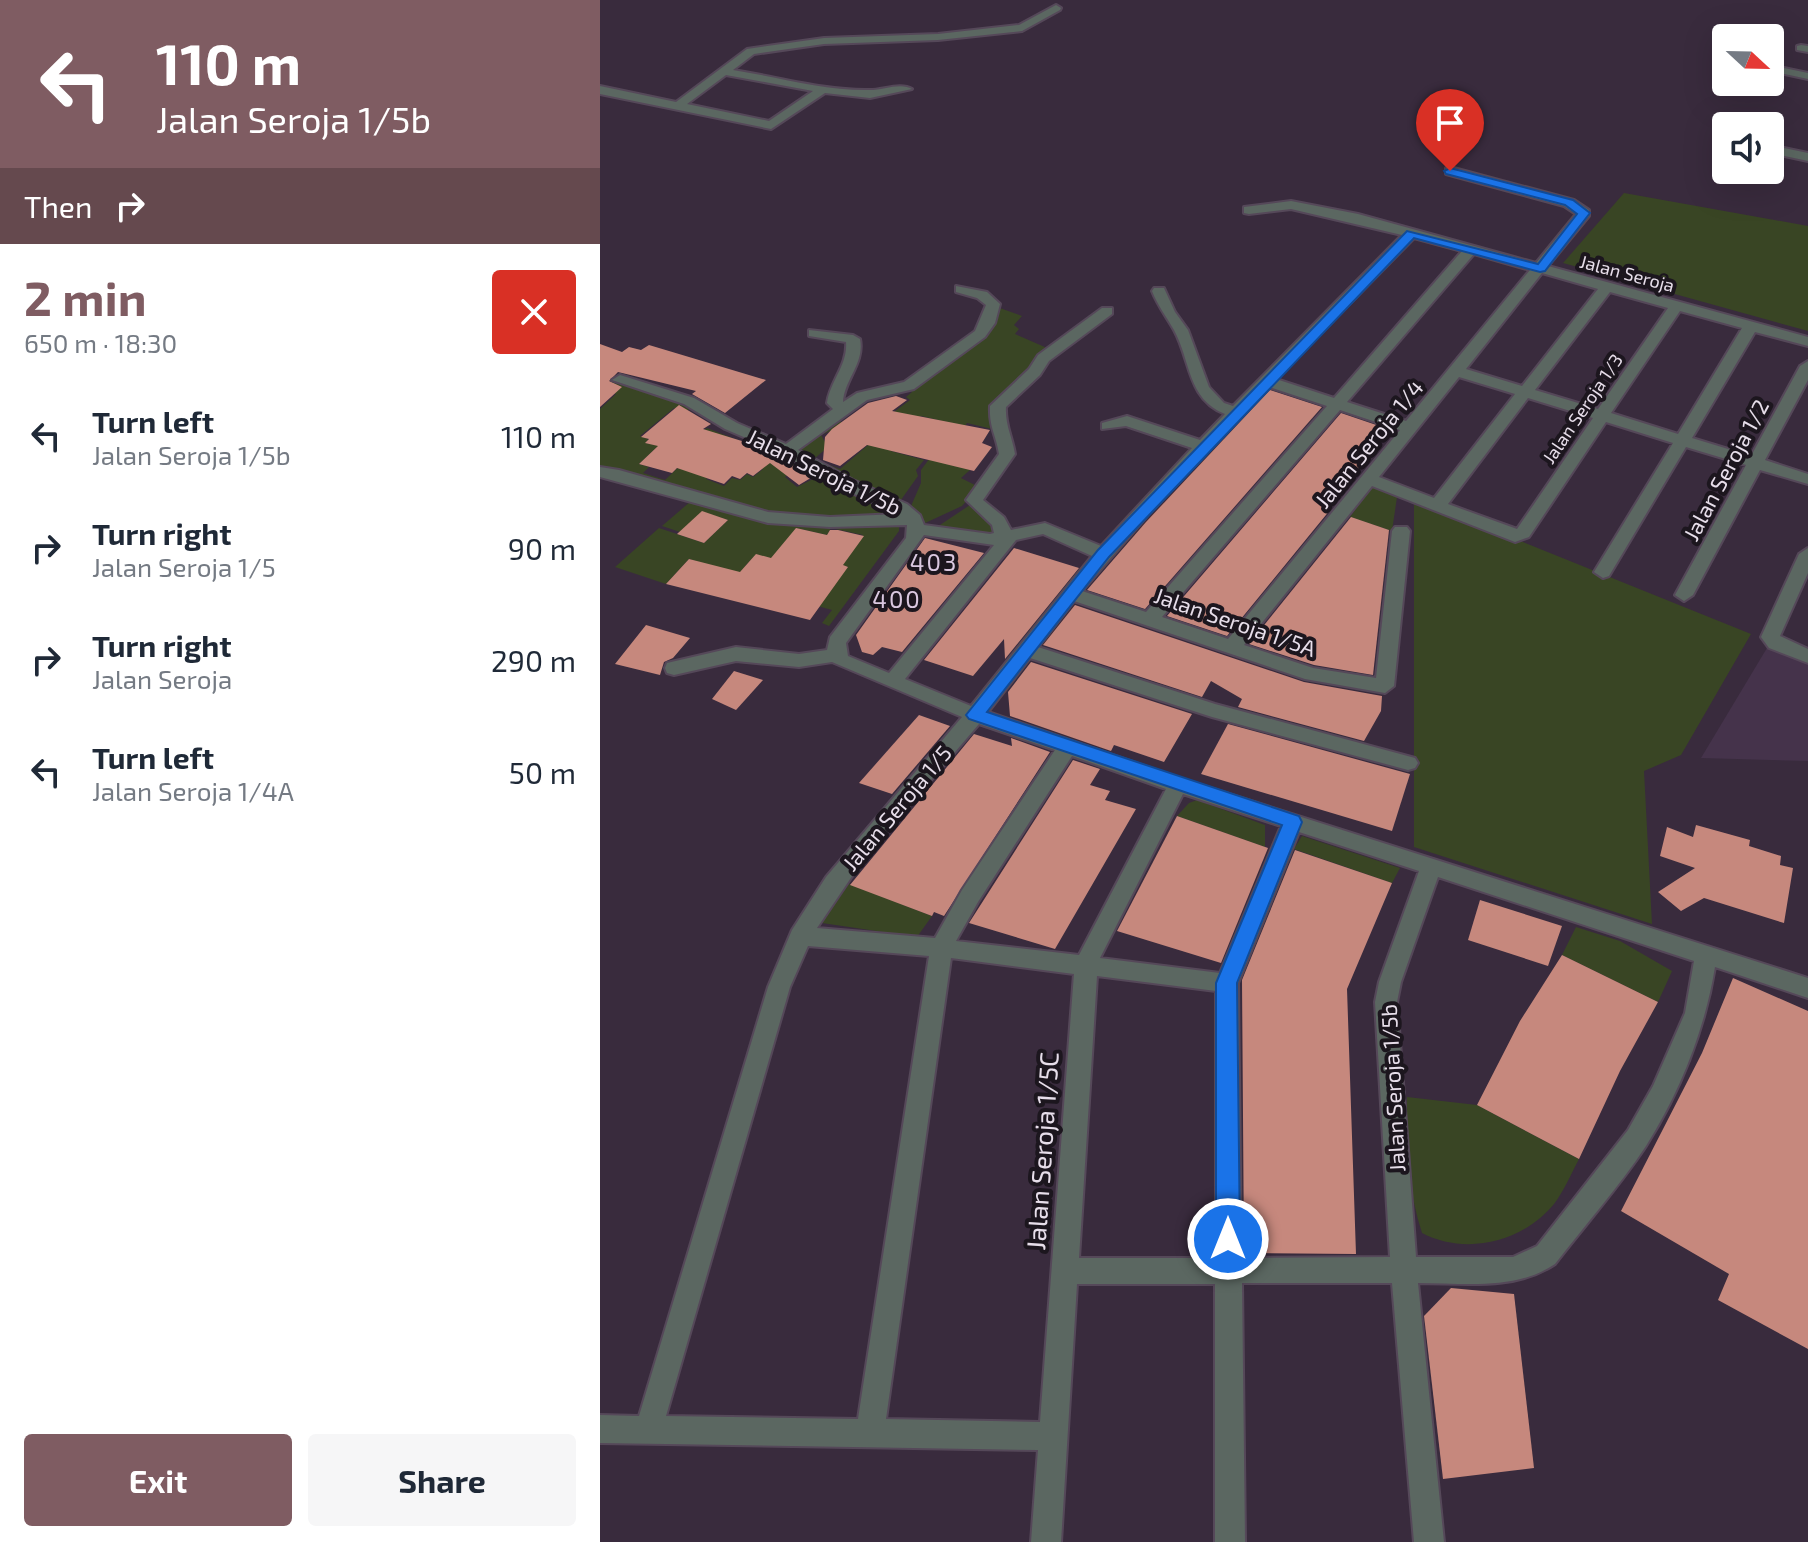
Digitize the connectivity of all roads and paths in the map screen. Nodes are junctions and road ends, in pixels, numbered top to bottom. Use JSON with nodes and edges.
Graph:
{"nodes":[{"id":1,"x":1056,"y":8,"type":"dead end"},
{"id":2,"x":722,"y":71,"type":"junction"},
{"id":3,"x":1784,"y":71,"type":"dead end"},
{"id":4,"x":1808,"y":76,"type":"edge"},
{"id":5,"x":823,"y":89,"type":"junction"},
{"id":6,"x":906,"y":89,"type":"dead end"},
{"id":7,"x":600,"y":90,"type":"edge"},
{"id":8,"x":679,"y":105,"type":"junction"},
{"id":9,"x":1784,"y":152,"type":"dead end"},
{"id":10,"x":1808,"y":157,"type":"edge"},
{"id":11,"x":1450,"y":171,"type":"dead end"},
{"id":12,"x":1249,"y":210,"type":"dead end"},
{"id":13,"x":1411,"y":233,"type":"junction"},
{"id":14,"x":1471,"y":249,"type":"junction"},
{"id":15,"x":1540,"y":269,"type":"junction"},
{"id":16,"x":1606,"y":287,"type":"junction"},
{"id":17,"x":961,"y":289,"type":"dead end"},
{"id":18,"x":1159,"y":291,"type":"dead end"},
{"id":19,"x":1676,"y":306,"type":"junction"},
{"id":20,"x":1107,"y":311,"type":"dead end"},
{"id":21,"x":1751,"y":326,"type":"junction"},
{"id":22,"x":814,"y":333,"type":"dead end"},
{"id":23,"x":1808,"y":342,"type":"edge"},
{"id":24,"x":1808,"y":366,"type":"edge"},
{"id":25,"x":1457,"y":371,"type":"junction"},
{"id":26,"x":620,"y":380,"type":"dead end"},
{"id":27,"x":1267,"y":381,"type":"junction"},
{"id":28,"x":1527,"y":392,"type":"junction"},
{"id":29,"x":1337,"y":404,"type":"junction"},
{"id":30,"x":843,"y":410,"type":"junction"},
{"id":31,"x":1237,"y":413,"type":"junction"},
{"id":32,"x":1603,"y":416,"type":"junction"},
{"id":33,"x":1108,"y":426,"type":"dead end"},
{"id":34,"x":1411,"y":428,"type":"junction"},
{"id":35,"x":1683,"y":440,"type":"junction"},
{"id":36,"x":1204,"y":447,"type":"junction"},
{"id":37,"x":787,"y":450,"type":"junction"},
{"id":38,"x":1756,"y":463,"type":"junction"},
{"id":39,"x":600,"y":472,"type":"edge"},
{"id":40,"x":1369,"y":479,"type":"junction"},
{"id":41,"x":1808,"y":479,"type":"edge"},
{"id":42,"x":1437,"y":506,"type":"junction"},
{"id":43,"x":915,"y":524,"type":"junction"},
{"id":44,"x":1401,"y":531,"type":"dead end"},
{"id":45,"x":1006,"y":537,"type":"junction"},
{"id":46,"x":1104,"y":554,"type":"junction"},
{"id":47,"x":1808,"y":554,"type":"edge"},
{"id":48,"x":1603,"y":572,"type":"dead end"},
{"id":49,"x":1072,"y":594,"type":"junction"},
{"id":50,"x":1684,"y":595,"type":"dead end"},
{"id":51,"x":1150,"y":619,"type":"junction"},
{"id":52,"x":1232,"y":647,"type":"junction"},
{"id":53,"x":1026,"y":650,"type":"junction"},
{"id":54,"x":836,"y":654,"type":"junction"},
{"id":55,"x":1808,"y":656,"type":"edge"},
{"id":56,"x":674,"y":668,"type":"dead end"},
{"id":57,"x":892,"y":682,"type":"junction"},
{"id":58,"x":975,"y":715,"type":"junction"},
{"id":59,"x":1068,"y":746,"type":"junction"},
{"id":60,"x":1408,"y":763,"type":"dead end"},
{"id":61,"x":1178,"y":785,"type":"junction"},
{"id":62,"x":1293,"y":822,"type":"junction"},
{"id":63,"x":1431,"y":867,"type":"junction"},
{"id":64,"x":800,"y":936,"type":"junction"},
{"id":65,"x":941,"y":948,"type":"junction"},
{"id":66,"x":1706,"y":955,"type":"junction"},
{"id":67,"x":1086,"y":966,"type":"junction"},
{"id":68,"x":1227,"y":983,"type":"junction"},
{"id":69,"x":1808,"y":988,"type":"edge"},
{"id":70,"x":1228,"y":1268,"type":"junction"},
{"id":71,"x":1404,"y":1269,"type":"junction"},
{"id":72,"x":1065,"y":1271,"type":"junction"},
{"id":73,"x":649,"y":1428,"type":"junction"},
{"id":74,"x":600,"y":1429,"type":"edge"},
{"id":75,"x":870,"y":1435,"type":"junction"},
{"id":76,"x":1051,"y":1436,"type":"junction"},
{"id":77,"x":1046,"y":1542,"type":"edge"},
{"id":78,"x":1230,"y":1542,"type":"edge"},
{"id":79,"x":1429,"y":1542,"type":"edge"}],
"edges":[{"from":1,"to":2,"type":"street"},
{"from":2,"to":5,"type":"street"},
{"from":2,"to":8,"type":"street"},
{"from":3,"to":4,"type":"street"},
{"from":5,"to":6,"type":"street"},
{"from":5,"to":8,"type":"street"},
{"from":7,"to":8,"type":"street"},
{"from":9,"to":10,"type":"street"},
{"from":11,"to":15,"type":"street","name":"Jalan Seroja 1/4"},
{"from":12,"to":13,"type":"street","name":"Jalan Seroja"},
{"from":13,"to":14,"type":"street","name":"Jalan Seroja"},
{"from":13,"to":27,"type":"street","name":"Jalan Seroja 1/5"},
{"from":14,"to":15,"type":"street","name":"Jalan Seroja"},
{"from":14,"to":29,"type":"street"},
{"from":15,"to":16,"type":"street","name":"Jalan Seroja"},
{"from":15,"to":25,"type":"street","name":"Jalan Seroja 1/4"},
{"from":16,"to":19,"type":"street","name":"Jalan Seroja"},
{"from":16,"to":28,"type":"street"},
{"from":17,"to":30,"type":"street"},
{"from":18,"to":31,"type":"street"},
{"from":19,"to":21,"type":"street","name":"Jalan Seroja"},
{"from":19,"to":32,"type":"street","name":"Jalan Seroja 1/3"},
{"from":20,"to":45,"type":"street"},
{"from":21,"to":23,"type":"street","name":"Jalan Seroja"},
{"from":21,"to":35,"type":"street"},
{"from":22,"to":30,"type":"street"},
{"from":24,"to":38,"type":"street","name":"Jalan Seroja 1/2"},
{"from":25,"to":28,"type":"street"},
{"from":25,"to":34,"type":"street","name":"Jalan Seroja 1/4"},
{"from":26,"to":37,"type":"street","name":"Jalan Seroja 1/5b"},
{"from":27,"to":29,"type":"street"},
{"from":27,"to":31,"type":"street","name":"Jalan Seroja 1/5"},
{"from":28,"to":32,"type":"street"},
{"from":28,"to":42,"type":"street"},
{"from":29,"to":34,"type":"street"},
{"from":29,"to":51,"type":"street"},
{"from":30,"to":37,"type":"street"},
{"from":31,"to":36,"type":"street","name":"Jalan Seroja 1/5"},
{"from":32,"to":35,"type":"street"},
{"from":32,"to":42,"type":"street","name":"Jalan Seroja 1/3"},
{"from":33,"to":36,"type":"street"},
{"from":34,"to":40,"type":"street","name":"Jalan Seroja 1/4"},
{"from":35,"to":38,"type":"street"},
{"from":35,"to":48,"type":"street"},
{"from":36,"to":46,"type":"street","name":"Jalan Seroja 1/5"},
{"from":37,"to":43,"type":"street","name":"Jalan Seroja 1/5b"},
{"from":38,"to":41,"type":"street"},
{"from":38,"to":50,"type":"street","name":"Jalan Seroja 1/2"},
{"from":39,"to":43,"type":"street"},
{"from":40,"to":42,"type":"street"},
{"from":40,"to":52,"type":"street","name":"Jalan Seroja 1/4"},
{"from":43,"to":45,"type":"street"},
{"from":43,"to":54,"type":"street","name":"Jalan Seroja 1/5b"},
{"from":44,"to":52,"type":"street","name":"Jalan Seroja 1/5A"},
{"from":45,"to":46,"type":"street"},
{"from":45,"to":57,"type":"street"},
{"from":46,"to":49,"type":"street","name":"Jalan Seroja 1/5"},
{"from":47,"to":55,"type":"street"},
{"from":49,"to":51,"type":"street","name":"Jalan Seroja 1/5A"},
{"from":49,"to":53,"type":"street","name":"Jalan Seroja 1/5"},
{"from":51,"to":52,"type":"street","name":"Jalan Seroja 1/5A"},
{"from":53,"to":58,"type":"street","name":"Jalan Seroja 1/5"},
{"from":53,"to":60,"type":"street"},
{"from":54,"to":56,"type":"street"},
{"from":54,"to":57,"type":"street"},
{"from":57,"to":58,"type":"street"},
{"from":58,"to":59,"type":"street"},
{"from":58,"to":64,"type":"street","name":"Jalan Seroja 1/5"},
{"from":59,"to":61,"type":"street"},
{"from":59,"to":65,"type":"street"},
{"from":61,"to":62,"type":"street"},
{"from":61,"to":67,"type":"street","name":"Jalan Seroja 1/5C"},
{"from":62,"to":63,"type":"street"},
{"from":62,"to":68,"type":"street"},
{"from":63,"to":66,"type":"street"},
{"from":63,"to":71,"type":"street","name":"Jalan Seroja 1/5b"},
{"from":64,"to":65,"type":"street"},
{"from":64,"to":73,"type":"street","name":"Jalan Seroja 1/5"},
{"from":65,"to":67,"type":"street"},
{"from":65,"to":75,"type":"street"},
{"from":66,"to":69,"type":"street"},
{"from":66,"to":71,"type":"street"},
{"from":67,"to":68,"type":"street"},
{"from":67,"to":72,"type":"street","name":"Jalan Seroja 1/5C"},
{"from":68,"to":70,"type":"street"},
{"from":70,"to":71,"type":"street"},
{"from":70,"to":72,"type":"street"},
{"from":70,"to":78,"type":"street"},
{"from":71,"to":79,"type":"street","name":"Jalan Seroja 1/5b"},
{"from":72,"to":76,"type":"street","name":"Jalan Seroja 1/5C"},
{"from":73,"to":74,"type":"street"},
{"from":73,"to":75,"type":"street"},
{"from":75,"to":76,"type":"street"},
{"from":76,"to":77,"type":"street","name":"Jalan Seroja 1/5C"}]}
